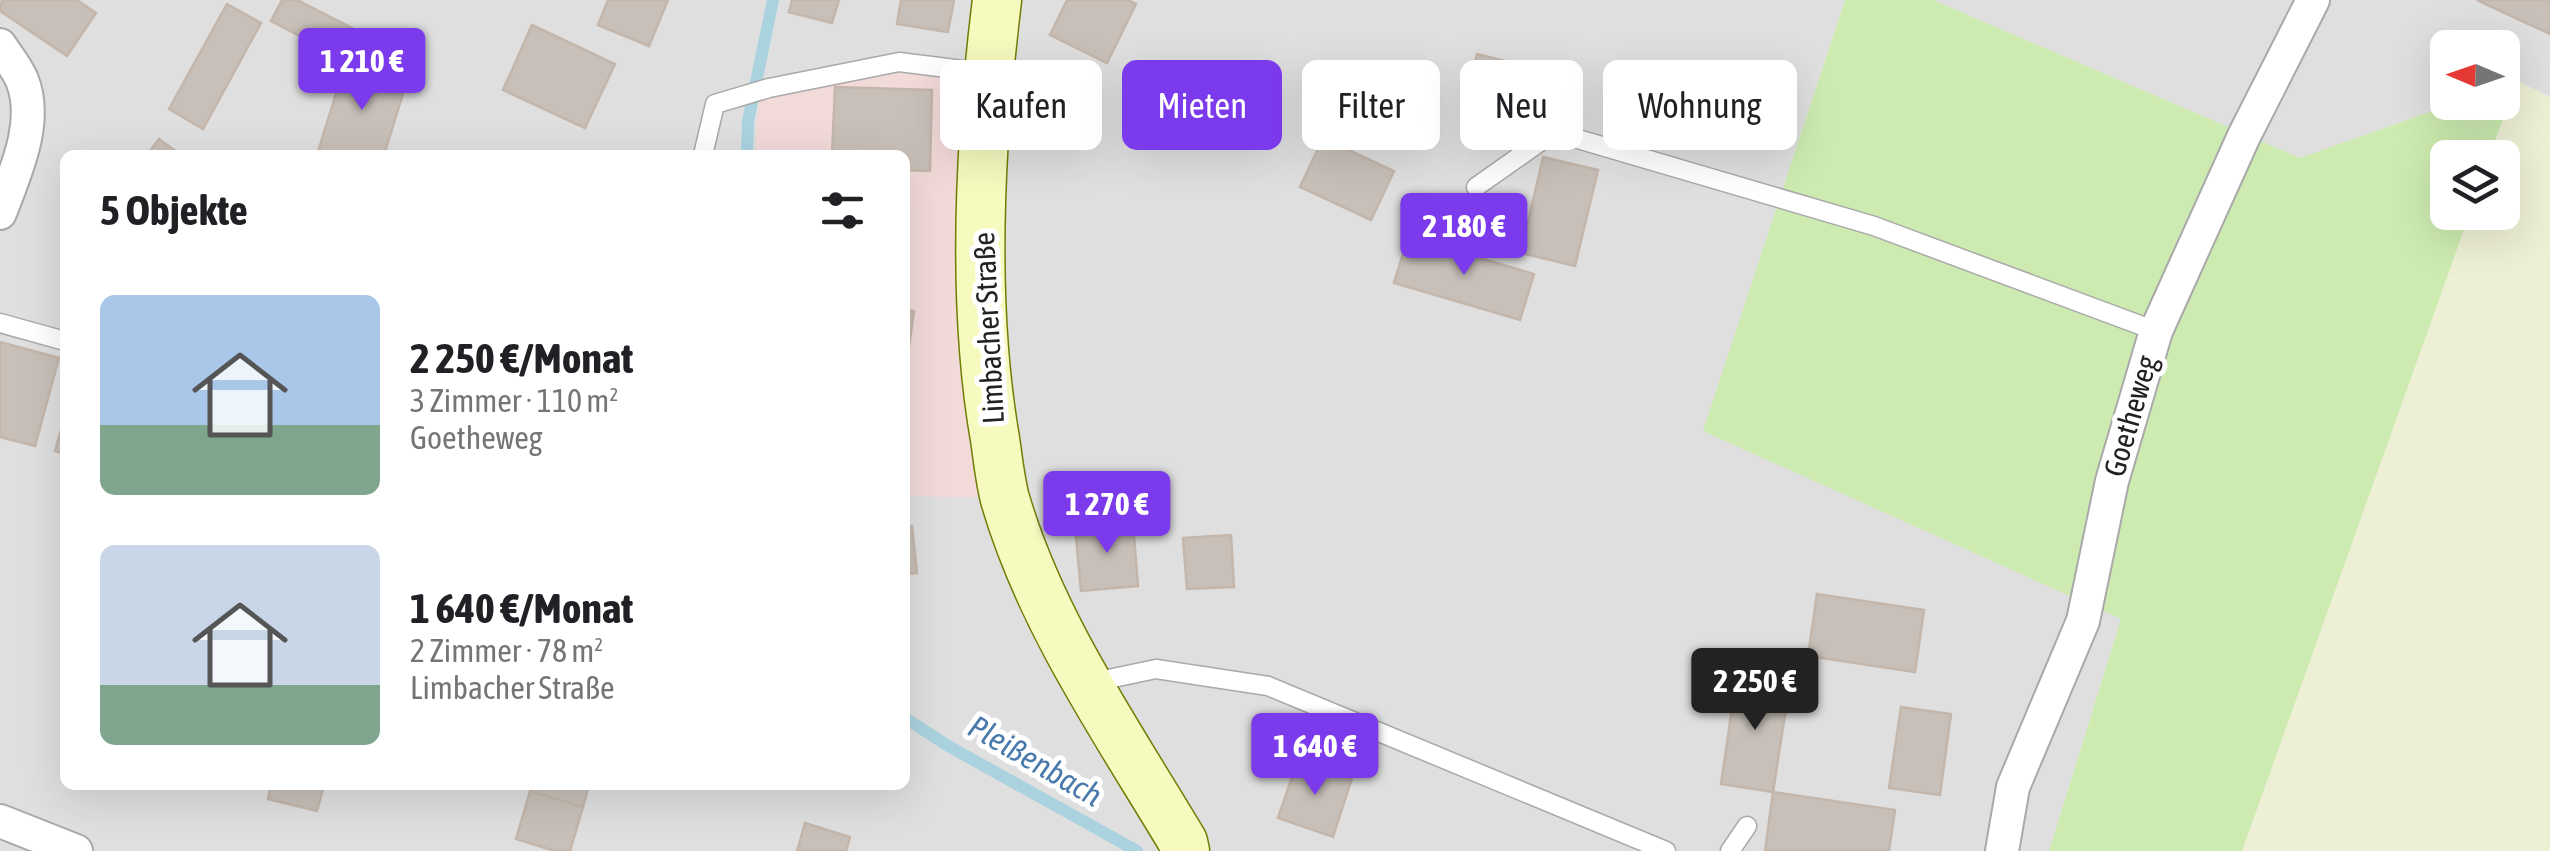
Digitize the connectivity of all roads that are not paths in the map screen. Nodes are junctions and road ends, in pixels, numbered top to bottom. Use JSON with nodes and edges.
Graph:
{"nodes":[{"id":1,"x":997,"y":0,"type":"edge"},
{"id":2,"x":2313,"y":0,"type":"edge"},
{"id":3,"x":0,"y":46,"type":"edge"},
{"id":4,"x":990,"y":60,"type":"edge"},
{"id":5,"x":940,"y":67,"type":"edge"},
{"id":6,"x":705,"y":150,"type":"edge"},
{"id":7,"x":985,"y":150,"type":"edge"},
{"id":8,"x":1476,"y":187,"type":"dead end"},
{"id":9,"x":0,"y":213,"type":"edge"},
{"id":10,"x":0,"y":323,"type":"edge"},
{"id":11,"x":2156,"y":331,"type":"junction"},
{"id":12,"x":60,"y":340,"type":"edge"},
{"id":13,"x":1088,"y":683,"type":"junction"},
{"id":14,"x":0,"y":821,"type":"edge"},
{"id":15,"x":1748,"y":826,"type":"dead end"},
{"id":16,"x":1186,"y":848,"type":"edge"},
{"id":17,"x":76,"y":851,"type":"edge"},
{"id":18,"x":1666,"y":851,"type":"edge"},
{"id":19,"x":1730,"y":851,"type":"edge"},
{"id":20,"x":2002,"y":851,"type":"edge"}],
"edges":[{"from":1,"to":4,"type":"street","name":"Limbacher Straße"},
{"from":2,"to":11,"type":"street","name":"Goetheweg"},
{"from":3,"to":9,"type":"street"},
{"from":5,"to":6,"type":"lane"},
{"from":7,"to":13,"type":"street","name":"Limbacher Straße"},
{"from":8,"to":11,"type":"lane"},
{"from":10,"to":12,"type":"lane"},
{"from":11,"to":20,"type":"street","name":"Goetheweg"},
{"from":13,"to":16,"type":"street","name":"Limbacher Straße"},
{"from":13,"to":18,"type":"lane"},
{"from":14,"to":17,"type":"street"},
{"from":15,"to":19,"type":"lane"}]}
